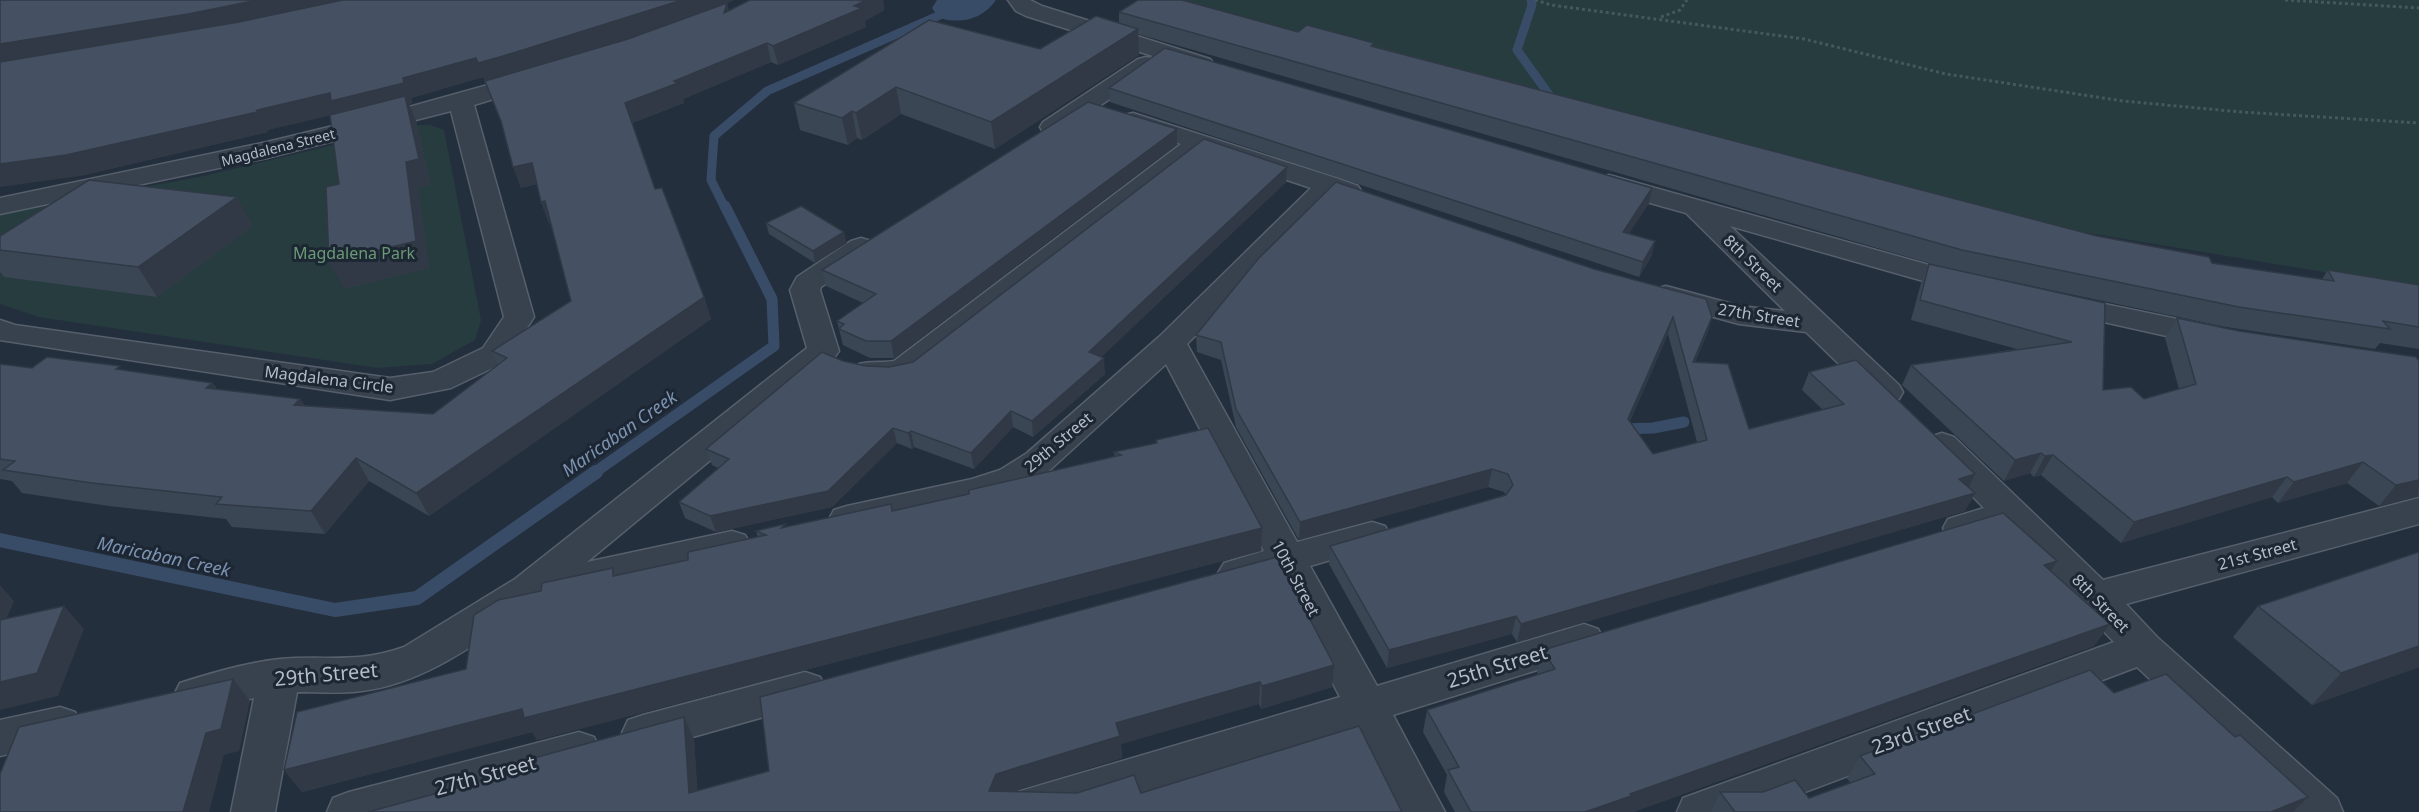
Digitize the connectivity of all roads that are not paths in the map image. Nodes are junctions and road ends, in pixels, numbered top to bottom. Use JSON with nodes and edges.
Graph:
{"nodes":[{"id":1,"x":1019,"y":1,"type":"edge"},
{"id":2,"x":1162,"y":52,"type":"junction"},
{"id":3,"x":1219,"y":69,"type":"edge"},
{"id":4,"x":553,"y":73,"type":"edge"},
{"id":5,"x":462,"y":101,"type":"junction"},
{"id":6,"x":1086,"y":105,"type":"junction"},
{"id":7,"x":1201,"y":141,"type":"junction"},
{"id":8,"x":1025,"y":143,"type":"edge"},
{"id":9,"x":1582,"y":175,"type":"edge"},
{"id":10,"x":1330,"y":186,"type":"junction"},
{"id":11,"x":1375,"y":201,"type":"edge"},
{"id":12,"x":0,"y":206,"type":"edge"},
{"id":13,"x":1696,"y":208,"type":"junction"},
{"id":14,"x":884,"y":233,"type":"edge"},
{"id":15,"x":1636,"y":287,"type":"edge"},
{"id":16,"x":1994,"y":290,"type":"edge"},
{"id":17,"x":2029,"y":297,"type":"edge"},
{"id":18,"x":1817,"y":324,"type":"junction"},
{"id":19,"x":0,"y":329,"type":"edge"},
{"id":20,"x":1171,"y":342,"type":"junction"},
{"id":21,"x":2248,"y":342,"type":"edge"},
{"id":22,"x":823,"y":351,"type":"junction"},
{"id":23,"x":2419,"y":511,"type":"edge"},
{"id":24,"x":2012,"y":513,"type":"junction"},
{"id":25,"x":1410,"y":524,"type":"edge"},
{"id":26,"x":815,"y":526,"type":"edge"},
{"id":27,"x":1932,"y":536,"type":"edge"},
{"id":28,"x":758,"y":539,"type":"edge"},
{"id":29,"x":1287,"y":560,"type":"junction"},
{"id":30,"x":1206,"y":582,"type":"edge"},
{"id":31,"x":529,"y":589,"type":"junction"},
{"id":32,"x":2096,"y":597,"type":"junction"},
{"id":33,"x":1615,"y":631,"type":"edge"},
{"id":34,"x":2143,"y":648,"type":"junction"},
{"id":35,"x":279,"y":676,"type":"junction"},
{"id":36,"x":835,"y":681,"type":"edge"},
{"id":37,"x":163,"y":702,"type":"edge"},
{"id":38,"x":1365,"y":705,"type":"junction"},
{"id":39,"x":93,"y":717,"type":"edge"},
{"id":40,"x":0,"y":738,"type":"edge"},
{"id":41,"x":253,"y":812,"type":"edge"},
{"id":42,"x":349,"y":812,"type":"edge"},
{"id":43,"x":1017,"y":812,"type":"edge"},
{"id":44,"x":1423,"y":812,"type":"edge"},
{"id":45,"x":1699,"y":812,"type":"edge"},
{"id":46,"x":2321,"y":812,"type":"edge"}],
"edges":[{"from":1,"to":2,"type":"street"},
{"from":2,"to":3,"type":"street"},
{"from":2,"to":6,"type":"street"},
{"from":4,"to":5,"type":"street","name":"Magdalena Street"},
{"from":5,"to":12,"type":"street","name":"Magdalena Street"},
{"from":5,"to":19,"type":"street","name":"Magdalena Circle"},
{"from":6,"to":7,"type":"street"},
{"from":6,"to":8,"type":"street"},
{"from":7,"to":10,"type":"street"},
{"from":7,"to":22,"type":"street"},
{"from":9,"to":13,"type":"street","name":"8th Street"},
{"from":10,"to":11,"type":"street"},
{"from":10,"to":20,"type":"street","name":"29th Street"},
{"from":13,"to":16,"type":"street"},
{"from":13,"to":18,"type":"street","name":"8th Street"},
{"from":14,"to":22,"type":"street"},
{"from":15,"to":18,"type":"street","name":"27th Street"},
{"from":17,"to":21,"type":"street"},
{"from":18,"to":24,"type":"street","name":"8th Street"},
{"from":20,"to":26,"type":"street","name":"29th Street"},
{"from":20,"to":29,"type":"street","name":"10th Street"},
{"from":22,"to":31,"type":"street","name":"29th Street"},
{"from":23,"to":32,"type":"street","name":"21st Street"},
{"from":24,"to":27,"type":"street"},
{"from":24,"to":32,"type":"street","name":"8th Street"},
{"from":25,"to":29,"type":"street"},
{"from":28,"to":31,"type":"street","name":"29th Street"},
{"from":29,"to":30,"type":"street"},
{"from":29,"to":38,"type":"street","name":"10th Street"},
{"from":31,"to":35,"type":"street","name":"29th Street"},
{"from":32,"to":34,"type":"street","name":"8th Street"},
{"from":33,"to":38,"type":"street","name":"25th Street"},
{"from":34,"to":45,"type":"street","name":"23rd Street"},
{"from":34,"to":46,"type":"street","name":"8th Street"},
{"from":35,"to":37,"type":"street","name":"29th Street"},
{"from":35,"to":41,"type":"street"},
{"from":36,"to":42,"type":"street","name":"27th Street"},
{"from":38,"to":43,"type":"street","name":"25th Street"},
{"from":38,"to":44,"type":"street","name":"10th Street"},
{"from":39,"to":40,"type":"street"}]}
